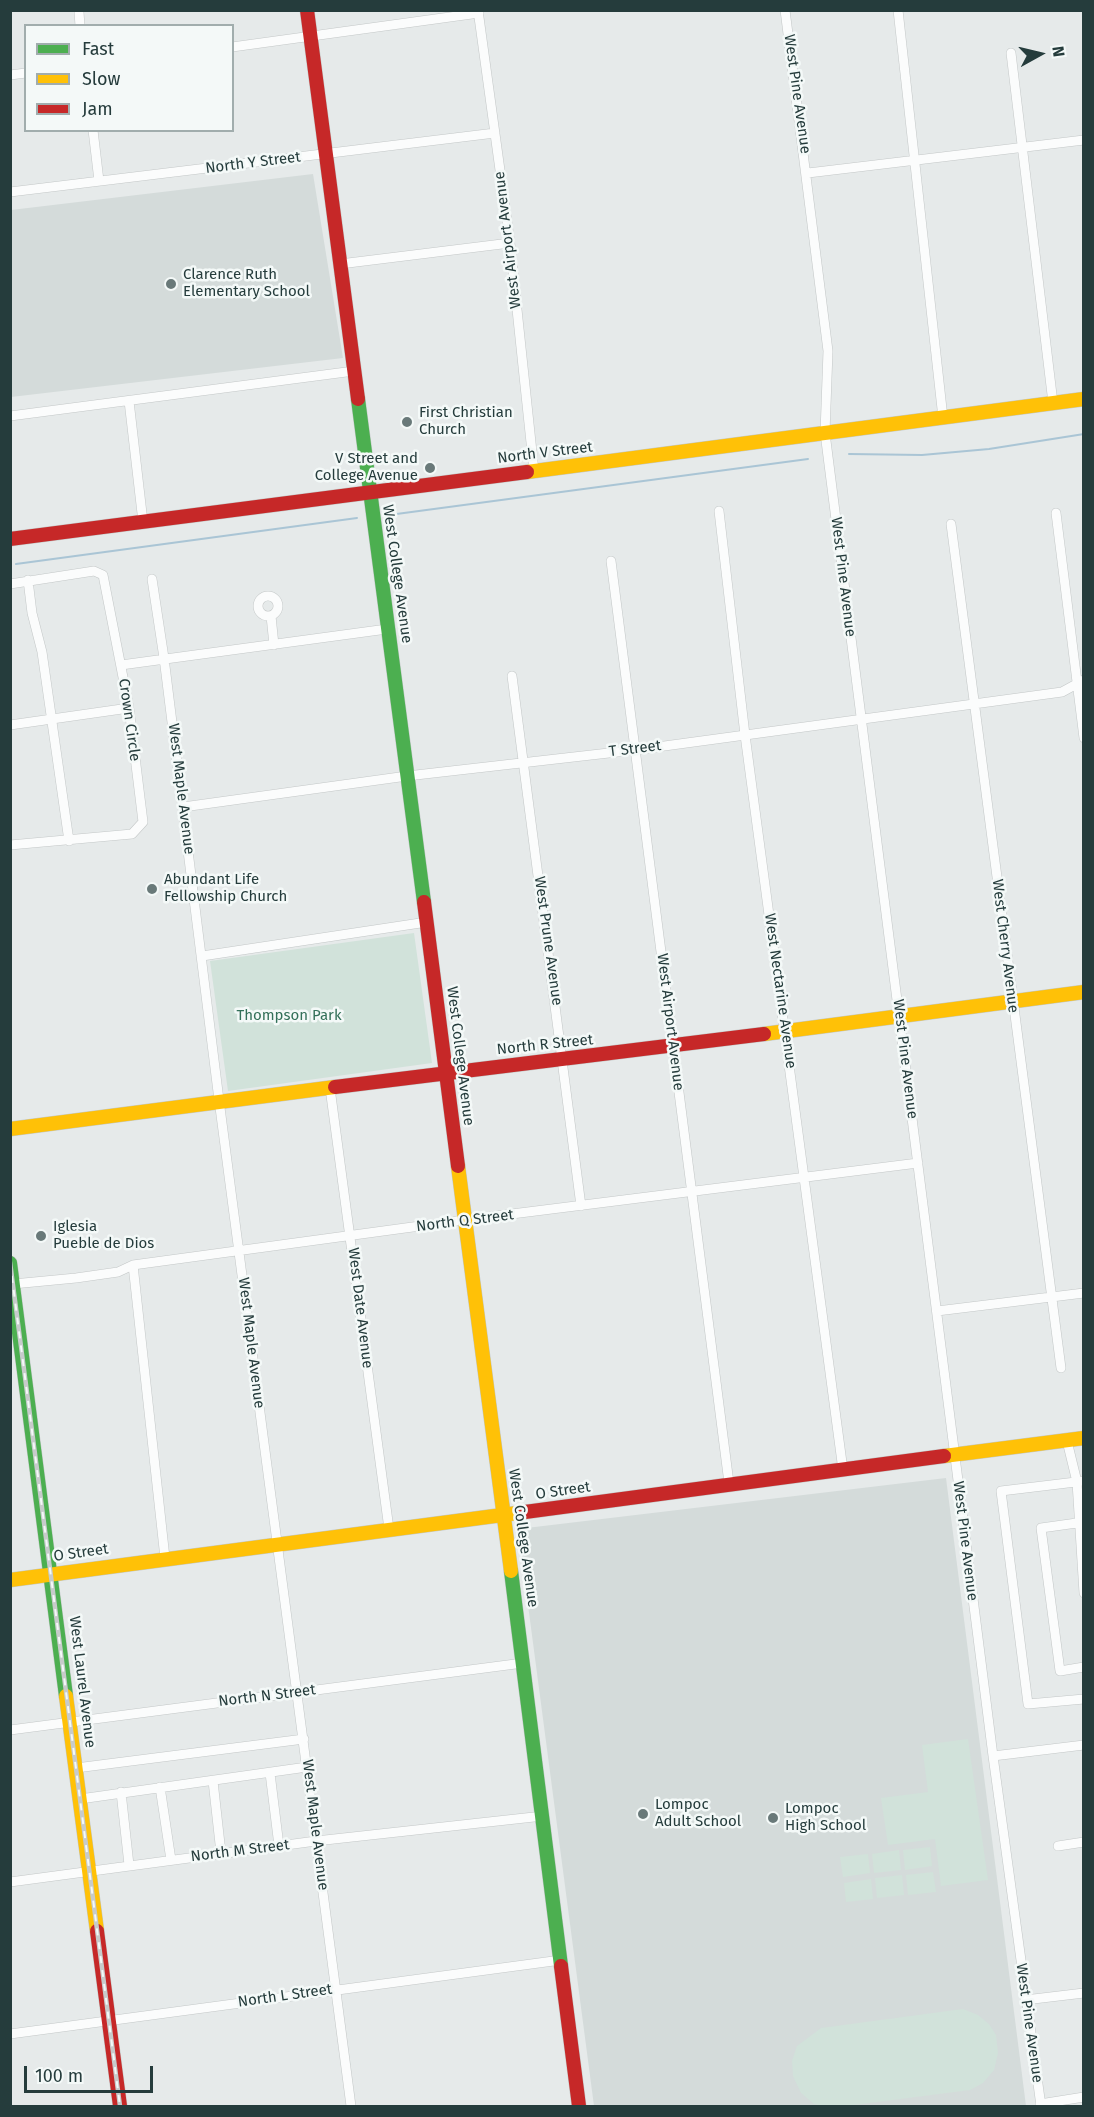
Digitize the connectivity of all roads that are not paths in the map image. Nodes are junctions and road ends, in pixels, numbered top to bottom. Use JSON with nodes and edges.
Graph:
{"nodes":[{"id":1,"x":307,"y":10,"type":"edge"},
{"id":2,"x":785,"y":10,"type":"edge"},
{"id":3,"x":898,"y":10,"type":"edge"},
{"id":4,"x":479,"y":12,"type":"edge"},
{"id":5,"x":311,"y":36,"type":"junction"},
{"id":6,"x":234,"y":46,"type":"edge"},
{"id":7,"x":1011,"y":54,"type":"dead end"},
{"id":8,"x":93,"y":132,"type":"edge"},
{"id":9,"x":495,"y":133,"type":"junction"},
{"id":10,"x":1083,"y":140,"type":"edge"},
{"id":11,"x":1022,"y":147,"type":"junction"},
{"id":12,"x":326,"y":154,"type":"junction"},
{"id":13,"x":914,"y":159,"type":"junction"},
{"id":14,"x":808,"y":173,"type":"junction"},
{"id":15,"x":99,"y":181,"type":"junction"},
{"id":16,"x":10,"y":192,"type":"edge"},
{"id":17,"x":510,"y":243,"type":"junction"},
{"id":18,"x":340,"y":264,"type":"junction"},
{"id":19,"x":354,"y":370,"type":"junction"},
{"id":20,"x":1083,"y":399,"type":"edge"},
{"id":21,"x":129,"y":401,"type":"junction"},
{"id":22,"x":1053,"y":403,"type":"junction"},
{"id":23,"x":10,"y":416,"type":"edge"},
{"id":24,"x":944,"y":417,"type":"junction"},
{"id":25,"x":825,"y":433,"type":"junction"},
{"id":26,"x":534,"y":471,"type":"junction"},
{"id":27,"x":369,"y":493,"type":"junction"},
{"id":28,"x":719,"y":511,"type":"dead end"},
{"id":29,"x":1056,"y":513,"type":"dead end"},
{"id":30,"x":143,"y":522,"type":"junction"},
{"id":31,"x":951,"y":524,"type":"dead end"},
{"id":32,"x":10,"y":539,"type":"edge"},
{"id":33,"x":611,"y":561,"type":"dead end"},
{"id":34,"x":152,"y":579,"type":"dead end"},
{"id":35,"x":28,"y":580,"type":"junction"},
{"id":36,"x":10,"y":584,"type":"edge"},
{"id":37,"x":271,"y":616,"type":"dead end"},
{"id":38,"x":387,"y":629,"type":"junction"},
{"id":39,"x":274,"y":645,"type":"junction"},
{"id":40,"x":164,"y":658,"type":"junction"},
{"id":41,"x":121,"y":665,"type":"junction"},
{"id":42,"x":512,"y":676,"type":"dead end"},
{"id":43,"x":1080,"y":683,"type":"edge"},
{"id":44,"x":974,"y":704,"type":"junction"},
{"id":45,"x":129,"y":708,"type":"junction"},
{"id":46,"x":860,"y":720,"type":"junction"},
{"id":47,"x":52,"y":721,"type":"junction"},
{"id":48,"x":10,"y":725,"type":"edge"},
{"id":49,"x":745,"y":735,"type":"junction"},
{"id":50,"x":1083,"y":738,"type":"edge"},
{"id":51,"x":635,"y":750,"type":"junction"},
{"id":52,"x":524,"y":762,"type":"junction"},
{"id":53,"x":407,"y":776,"type":"junction"},
{"id":54,"x":183,"y":807,"type":"junction"},
{"id":55,"x":69,"y":841,"type":"junction"},
{"id":56,"x":10,"y":845,"type":"edge"},
{"id":57,"x":427,"y":922,"type":"junction"},
{"id":58,"x":202,"y":956,"type":"junction"},
{"id":59,"x":1083,"y":992,"type":"edge"},
{"id":60,"x":1013,"y":1002,"type":"junction"},
{"id":61,"x":899,"y":1016,"type":"junction"},
{"id":62,"x":785,"y":1031,"type":"junction"},
{"id":63,"x":674,"y":1046,"type":"junction"},
{"id":64,"x":563,"y":1061,"type":"junction"},
{"id":65,"x":446,"y":1072,"type":"junction"},
{"id":66,"x":330,"y":1088,"type":"junction"},
{"id":67,"x":219,"y":1100,"type":"junction"},
{"id":68,"x":10,"y":1130,"type":"edge"},
{"id":69,"x":918,"y":1163,"type":"junction"},
{"id":70,"x":804,"y":1177,"type":"junction"},
{"id":71,"x":691,"y":1192,"type":"junction"},
{"id":72,"x":581,"y":1206,"type":"junction"},
{"id":73,"x":464,"y":1220,"type":"junction"},
{"id":74,"x":351,"y":1236,"type":"junction"},
{"id":75,"x":239,"y":1251,"type":"junction"},
{"id":76,"x":10,"y":1263,"type":"edge"},
{"id":77,"x":133,"y":1265,"type":"junction"},
{"id":78,"x":13,"y":1284,"type":"junction"},
{"id":79,"x":1083,"y":1293,"type":"edge"},
{"id":80,"x":1051,"y":1297,"type":"junction"},
{"id":81,"x":937,"y":1311,"type":"junction"},
{"id":82,"x":1061,"y":1368,"type":"dead end"},
{"id":83,"x":1083,"y":1438,"type":"edge"},
{"id":84,"x":1067,"y":1441,"type":"junction"},
{"id":85,"x":954,"y":1456,"type":"junction"},
{"id":86,"x":843,"y":1470,"type":"junction"},
{"id":87,"x":1080,"y":1481,"type":"edge"},
{"id":88,"x":729,"y":1483,"type":"junction"},
{"id":89,"x":504,"y":1515,"type":"junction"},
{"id":90,"x":1081,"y":1522,"type":"edge"},
{"id":91,"x":389,"y":1529,"type":"junction"},
{"id":92,"x":278,"y":1545,"type":"junction"},
{"id":93,"x":165,"y":1558,"type":"junction"},
{"id":94,"x":51,"y":1574,"type":"junction"},
{"id":95,"x":10,"y":1580,"type":"edge"},
{"id":96,"x":1083,"y":1593,"type":"edge"},
{"id":97,"x":524,"y":1663,"type":"junction"},
{"id":98,"x":1083,"y":1667,"type":"edge"},
{"id":99,"x":297,"y":1692,"type":"junction"},
{"id":100,"x":1083,"y":1699,"type":"edge"},
{"id":101,"x":70,"y":1721,"type":"junction"},
{"id":102,"x":10,"y":1730,"type":"edge"},
{"id":103,"x":304,"y":1739,"type":"junction"},
{"id":104,"x":1083,"y":1744,"type":"edge"},
{"id":105,"x":993,"y":1756,"type":"junction"},
{"id":106,"x":307,"y":1767,"type":"junction"},
{"id":107,"x":76,"y":1768,"type":"junction"},
{"id":108,"x":270,"y":1773,"type":"junction"},
{"id":109,"x":213,"y":1781,"type":"junction"},
{"id":110,"x":160,"y":1787,"type":"junction"},
{"id":111,"x":121,"y":1792,"type":"junction"},
{"id":112,"x":80,"y":1799,"type":"junction"},
{"id":113,"x":543,"y":1816,"type":"junction"},
{"id":114,"x":316,"y":1841,"type":"junction"},
{"id":115,"x":1083,"y":1842,"type":"edge"},
{"id":116,"x":279,"y":1846,"type":"junction"},
{"id":117,"x":1058,"y":1846,"type":"dead end"},
{"id":118,"x":221,"y":1853,"type":"junction"},
{"id":119,"x":171,"y":1860,"type":"junction"},
{"id":120,"x":129,"y":1865,"type":"junction"},
{"id":121,"x":90,"y":1870,"type":"junction"},
{"id":122,"x":10,"y":1882,"type":"edge"},
{"id":123,"x":561,"y":1960,"type":"junction"},
{"id":124,"x":336,"y":1988,"type":"junction"},
{"id":125,"x":1083,"y":1993,"type":"edge"},
{"id":126,"x":1025,"y":2000,"type":"junction"},
{"id":127,"x":109,"y":2021,"type":"junction"},
{"id":128,"x":10,"y":2034,"type":"edge"},
{"id":129,"x":1083,"y":2097,"type":"edge"},
{"id":130,"x":1040,"y":2105,"type":"edge"},
{"id":131,"x":120,"y":2106,"type":"edge"},
{"id":132,"x":351,"y":2106,"type":"edge"},
{"id":133,"x":579,"y":2106,"type":"edge"}],
"edges":[{"from":1,"to":5,"type":"street","name":"West College Avenue"},
{"from":2,"to":14,"type":"street","name":"West Pine Avenue"},
{"from":3,"to":13,"type":"street"},
{"from":4,"to":5,"type":"street"},
{"from":4,"to":9,"type":"street","name":"West Airport Avenue"},
{"from":5,"to":6,"type":"street"},
{"from":5,"to":12,"type":"street","name":"West College Avenue"},
{"from":7,"to":11,"type":"street"},
{"from":8,"to":15,"type":"street"},
{"from":9,"to":12,"type":"street","name":"North Y Street"},
{"from":9,"to":17,"type":"street","name":"West Airport Avenue"},
{"from":10,"to":11,"type":"street"},
{"from":11,"to":13,"type":"street"},
{"from":11,"to":22,"type":"street"},
{"from":12,"to":15,"type":"street","name":"North Y Street"},
{"from":12,"to":18,"type":"street","name":"West College Avenue"},
{"from":13,"to":14,"type":"street"},
{"from":13,"to":24,"type":"street"},
{"from":14,"to":25,"type":"street","name":"West Pine Avenue"},
{"from":15,"to":16,"type":"street","name":"North Y Street"},
{"from":17,"to":18,"type":"street"},
{"from":17,"to":26,"type":"street","name":"West Airport Avenue"},
{"from":18,"to":19,"type":"street","name":"West College Avenue"},
{"from":19,"to":21,"type":"street"},
{"from":19,"to":27,"type":"street","name":"West College Avenue"},
{"from":20,"to":22,"type":"street","name":"North V Street"},
{"from":21,"to":23,"type":"street"},
{"from":21,"to":30,"type":"street"},
{"from":22,"to":24,"type":"street","name":"North V Street"},
{"from":24,"to":25,"type":"street","name":"North V Street"},
{"from":25,"to":26,"type":"street","name":"North V Street"},
{"from":25,"to":46,"type":"street","name":"West Pine Avenue"},
{"from":26,"to":27,"type":"street","name":"North V Street"},
{"from":27,"to":30,"type":"street","name":"North V Street"},
{"from":27,"to":38,"type":"street","name":"West College Avenue"},
{"from":28,"to":49,"type":"street","name":"West Nectarine Avenue"},
{"from":29,"to":43,"type":"street"},
{"from":30,"to":32,"type":"street","name":"North V Street"},
{"from":31,"to":44,"type":"street","name":"West Cherry Avenue"},
{"from":33,"to":51,"type":"street","name":"West Airport Avenue"},
{"from":34,"to":40,"type":"street","name":"West Maple Avenue"},
{"from":35,"to":36,"type":"street","name":"Crown Circle"},
{"from":35,"to":41,"type":"street","name":"Crown Circle"},
{"from":35,"to":47,"type":"street"},
{"from":37,"to":39,"type":"street"},
{"from":38,"to":39,"type":"street"},
{"from":38,"to":53,"type":"street","name":"West College Avenue"},
{"from":39,"to":40,"type":"street"},
{"from":40,"to":41,"type":"street"},
{"from":40,"to":54,"type":"street","name":"West Maple Avenue"},
{"from":41,"to":45,"type":"street","name":"Crown Circle"},
{"from":42,"to":52,"type":"street","name":"West Prune Avenue"},
{"from":43,"to":44,"type":"street","name":"T Street"},
{"from":43,"to":50,"type":"street"},
{"from":44,"to":46,"type":"street","name":"T Street"},
{"from":44,"to":60,"type":"street","name":"West Cherry Avenue"},
{"from":45,"to":47,"type":"street"},
{"from":45,"to":55,"type":"street","name":"Crown Circle"},
{"from":46,"to":49,"type":"street","name":"T Street"},
{"from":46,"to":61,"type":"street","name":"West Pine Avenue"},
{"from":47,"to":48,"type":"street"},
{"from":47,"to":55,"type":"street"},
{"from":49,"to":51,"type":"street","name":"T Street"},
{"from":49,"to":62,"type":"street","name":"West Nectarine Avenue"},
{"from":51,"to":52,"type":"street","name":"T Street"},
{"from":51,"to":63,"type":"street","name":"West Airport Avenue"},
{"from":52,"to":53,"type":"street","name":"T Street"},
{"from":52,"to":64,"type":"street","name":"West Prune Avenue"},
{"from":53,"to":54,"type":"street","name":"T Street"},
{"from":53,"to":57,"type":"street","name":"West College Avenue"},
{"from":54,"to":58,"type":"street","name":"West Maple Avenue"},
{"from":55,"to":56,"type":"street","name":"Crown Circle"},
{"from":57,"to":58,"type":"street"},
{"from":57,"to":65,"type":"street","name":"West College Avenue"},
{"from":58,"to":67,"type":"street","name":"West Maple Avenue"},
{"from":59,"to":60,"type":"street","name":"North R Street"},
{"from":60,"to":61,"type":"street","name":"North R Street"},
{"from":60,"to":80,"type":"street","name":"West Cherry Avenue"},
{"from":61,"to":62,"type":"street","name":"North R Street"},
{"from":61,"to":69,"type":"street","name":"West Pine Avenue"},
{"from":62,"to":63,"type":"street","name":"North R Street"},
{"from":62,"to":70,"type":"street","name":"West Nectarine Avenue"},
{"from":63,"to":64,"type":"street","name":"North R Street"},
{"from":63,"to":71,"type":"street","name":"West Airport Avenue"},
{"from":64,"to":65,"type":"street","name":"North R Street"},
{"from":64,"to":72,"type":"street","name":"West Prune Avenue"},
{"from":65,"to":66,"type":"street","name":"North R Street"},
{"from":65,"to":73,"type":"street","name":"West College Avenue"},
{"from":66,"to":67,"type":"street","name":"North R Street"},
{"from":66,"to":74,"type":"street","name":"West Date Avenue"},
{"from":67,"to":68,"type":"street","name":"North R Street"},
{"from":67,"to":75,"type":"street","name":"West Maple Avenue"},
{"from":69,"to":70,"type":"street","name":"North Q Street"},
{"from":69,"to":81,"type":"street","name":"West Pine Avenue"},
{"from":70,"to":71,"type":"street","name":"North Q Street"},
{"from":70,"to":86,"type":"street","name":"West Nectarine Avenue"},
{"from":71,"to":72,"type":"street","name":"North Q Street"},
{"from":71,"to":88,"type":"street","name":"West Airport Avenue"},
{"from":72,"to":73,"type":"street","name":"North Q Street"},
{"from":73,"to":74,"type":"street","name":"North Q Street"},
{"from":73,"to":89,"type":"street","name":"West College Avenue"},
{"from":74,"to":75,"type":"street","name":"North Q Street"},
{"from":74,"to":91,"type":"street","name":"West Date Avenue"},
{"from":75,"to":77,"type":"street","name":"North Q Street"},
{"from":75,"to":92,"type":"street","name":"West Maple Avenue"},
{"from":76,"to":78,"type":"street","name":"West Laurel Avenue"},
{"from":77,"to":78,"type":"street","name":"North Q Street"},
{"from":77,"to":93,"type":"street"},
{"from":78,"to":94,"type":"street","name":"West Laurel Avenue"},
{"from":79,"to":80,"type":"street"},
{"from":80,"to":81,"type":"street"},
{"from":80,"to":82,"type":"street","name":"West Cherry Avenue"},
{"from":81,"to":85,"type":"street","name":"West Pine Avenue"},
{"from":83,"to":84,"type":"street","name":"O Street"},
{"from":84,"to":85,"type":"street","name":"O Street"},
{"from":84,"to":87,"type":"street"},
{"from":85,"to":86,"type":"street","name":"O Street"},
{"from":85,"to":105,"type":"street","name":"West Pine Avenue"},
{"from":86,"to":88,"type":"street","name":"O Street"},
{"from":87,"to":90,"type":"street"},
{"from":87,"to":100,"type":"street"},
{"from":88,"to":89,"type":"street","name":"O Street"},
{"from":89,"to":91,"type":"street","name":"O Street"},
{"from":89,"to":97,"type":"street","name":"West College Avenue"},
{"from":90,"to":96,"type":"street"},
{"from":90,"to":98,"type":"street"},
{"from":91,"to":92,"type":"street","name":"O Street"},
{"from":92,"to":93,"type":"street","name":"O Street"},
{"from":92,"to":99,"type":"street","name":"West Maple Avenue"},
{"from":93,"to":94,"type":"street","name":"O Street"},
{"from":94,"to":95,"type":"street","name":"O Street"},
{"from":94,"to":101,"type":"street","name":"West Laurel Avenue"},
{"from":97,"to":99,"type":"street","name":"North N Street"},
{"from":97,"to":113,"type":"street","name":"West College Avenue"},
{"from":99,"to":101,"type":"street","name":"North N Street"},
{"from":99,"to":103,"type":"street","name":"West Maple Avenue"},
{"from":101,"to":102,"type":"street","name":"North N Street"},
{"from":101,"to":107,"type":"street","name":"West Laurel Avenue"},
{"from":103,"to":106,"type":"street","name":"West Maple Avenue"},
{"from":103,"to":107,"type":"street"},
{"from":104,"to":105,"type":"street"},
{"from":105,"to":126,"type":"street","name":"West Pine Avenue"},
{"from":106,"to":108,"type":"street"},
{"from":106,"to":114,"type":"street","name":"West Maple Avenue"},
{"from":107,"to":112,"type":"street","name":"West Laurel Avenue"},
{"from":108,"to":109,"type":"street"},
{"from":108,"to":116,"type":"street"},
{"from":109,"to":110,"type":"street"},
{"from":109,"to":118,"type":"street"},
{"from":110,"to":111,"type":"street"},
{"from":110,"to":119,"type":"street"},
{"from":111,"to":112,"type":"street"},
{"from":111,"to":120,"type":"street"},
{"from":112,"to":121,"type":"street","name":"West Laurel Avenue"},
{"from":113,"to":114,"type":"street","name":"North M Street"},
{"from":113,"to":123,"type":"street","name":"West College Avenue"},
{"from":114,"to":116,"type":"street","name":"North M Street"},
{"from":114,"to":124,"type":"street","name":"West Maple Avenue"},
{"from":115,"to":117,"type":"street"},
{"from":116,"to":118,"type":"street","name":"North M Street"},
{"from":118,"to":119,"type":"street","name":"North M Street"},
{"from":119,"to":120,"type":"street","name":"North M Street"},
{"from":120,"to":121,"type":"street","name":"North M Street"},
{"from":121,"to":122,"type":"street","name":"North M Street"},
{"from":121,"to":127,"type":"street","name":"West Laurel Avenue"},
{"from":123,"to":124,"type":"street","name":"North L Street"},
{"from":123,"to":133,"type":"street","name":"West College Avenue"},
{"from":124,"to":127,"type":"street","name":"North L Street"},
{"from":124,"to":132,"type":"street","name":"West Maple Avenue"},
{"from":125,"to":126,"type":"street"},
{"from":126,"to":130,"type":"street","name":"West Pine Avenue"},
{"from":127,"to":128,"type":"street","name":"North L Street"},
{"from":127,"to":131,"type":"street","name":"West Laurel Avenue"},
{"from":129,"to":130,"type":"street"}]}
